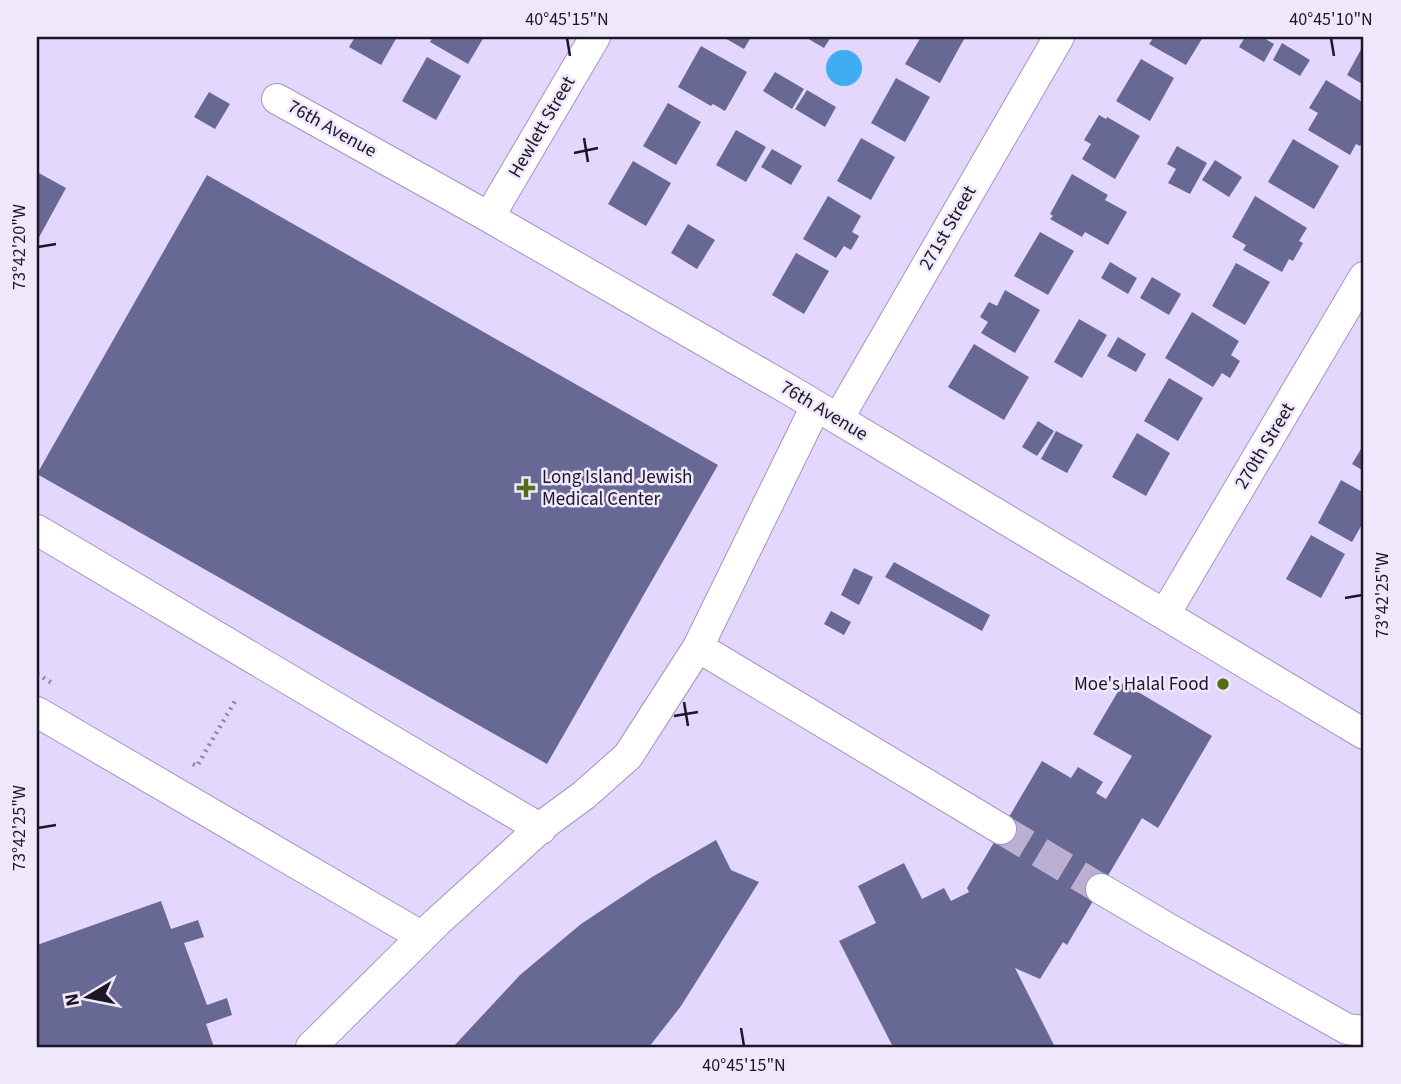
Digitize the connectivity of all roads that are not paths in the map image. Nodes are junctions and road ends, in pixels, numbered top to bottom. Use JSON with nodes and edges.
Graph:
{"nodes":[{"id":1,"x":595,"y":37,"type":"edge"},
{"id":2,"x":1059,"y":37,"type":"edge"},
{"id":3,"x":277,"y":99,"type":"dead end"},
{"id":4,"x":489,"y":217,"type":"junction"},
{"id":5,"x":1364,"y":277,"type":"edge"},
{"id":6,"x":827,"y":412,"type":"junction"},
{"id":7,"x":37,"y":530,"type":"edge"},
{"id":8,"x":1165,"y":614,"type":"junction"},
{"id":9,"x":698,"y":647,"type":"junction"},
{"id":10,"x":37,"y":712,"type":"edge"},
{"id":11,"x":1364,"y":734,"type":"edge"},
{"id":12,"x":541,"y":829,"type":"junction"},
{"id":13,"x":1001,"y":829,"type":"tunnel mouth"},
{"id":14,"x":1101,"y":889,"type":"tunnel mouth"},
{"id":15,"x":421,"y":936,"type":"junction"},
{"id":16,"x":1364,"y":1031,"type":"edge"},
{"id":17,"x":311,"y":1047,"type":"edge"}],
"edges":[{"from":1,"to":4,"type":"street","name":"Hewlett Street"},
{"from":2,"to":6,"type":"street","name":"271st Street"},
{"from":3,"to":4,"type":"street","name":"76th Avenue"},
{"from":4,"to":6,"type":"street","name":"76th Avenue"},
{"from":5,"to":8,"type":"street","name":"270th Street"},
{"from":6,"to":8,"type":"street","name":"76th Avenue"},
{"from":6,"to":9,"type":"street","name":"271st Street"},
{"from":7,"to":12,"type":"street"},
{"from":8,"to":11,"type":"street","name":"76th Avenue"},
{"from":9,"to":12,"type":"street","name":"271st Street"},
{"from":9,"to":13,"type":"street"},
{"from":10,"to":15,"type":"street"},
{"from":12,"to":15,"type":"street","name":"271st Street"},
{"from":14,"to":16,"type":"street"},
{"from":15,"to":17,"type":"street","name":"271st Street"}]}
